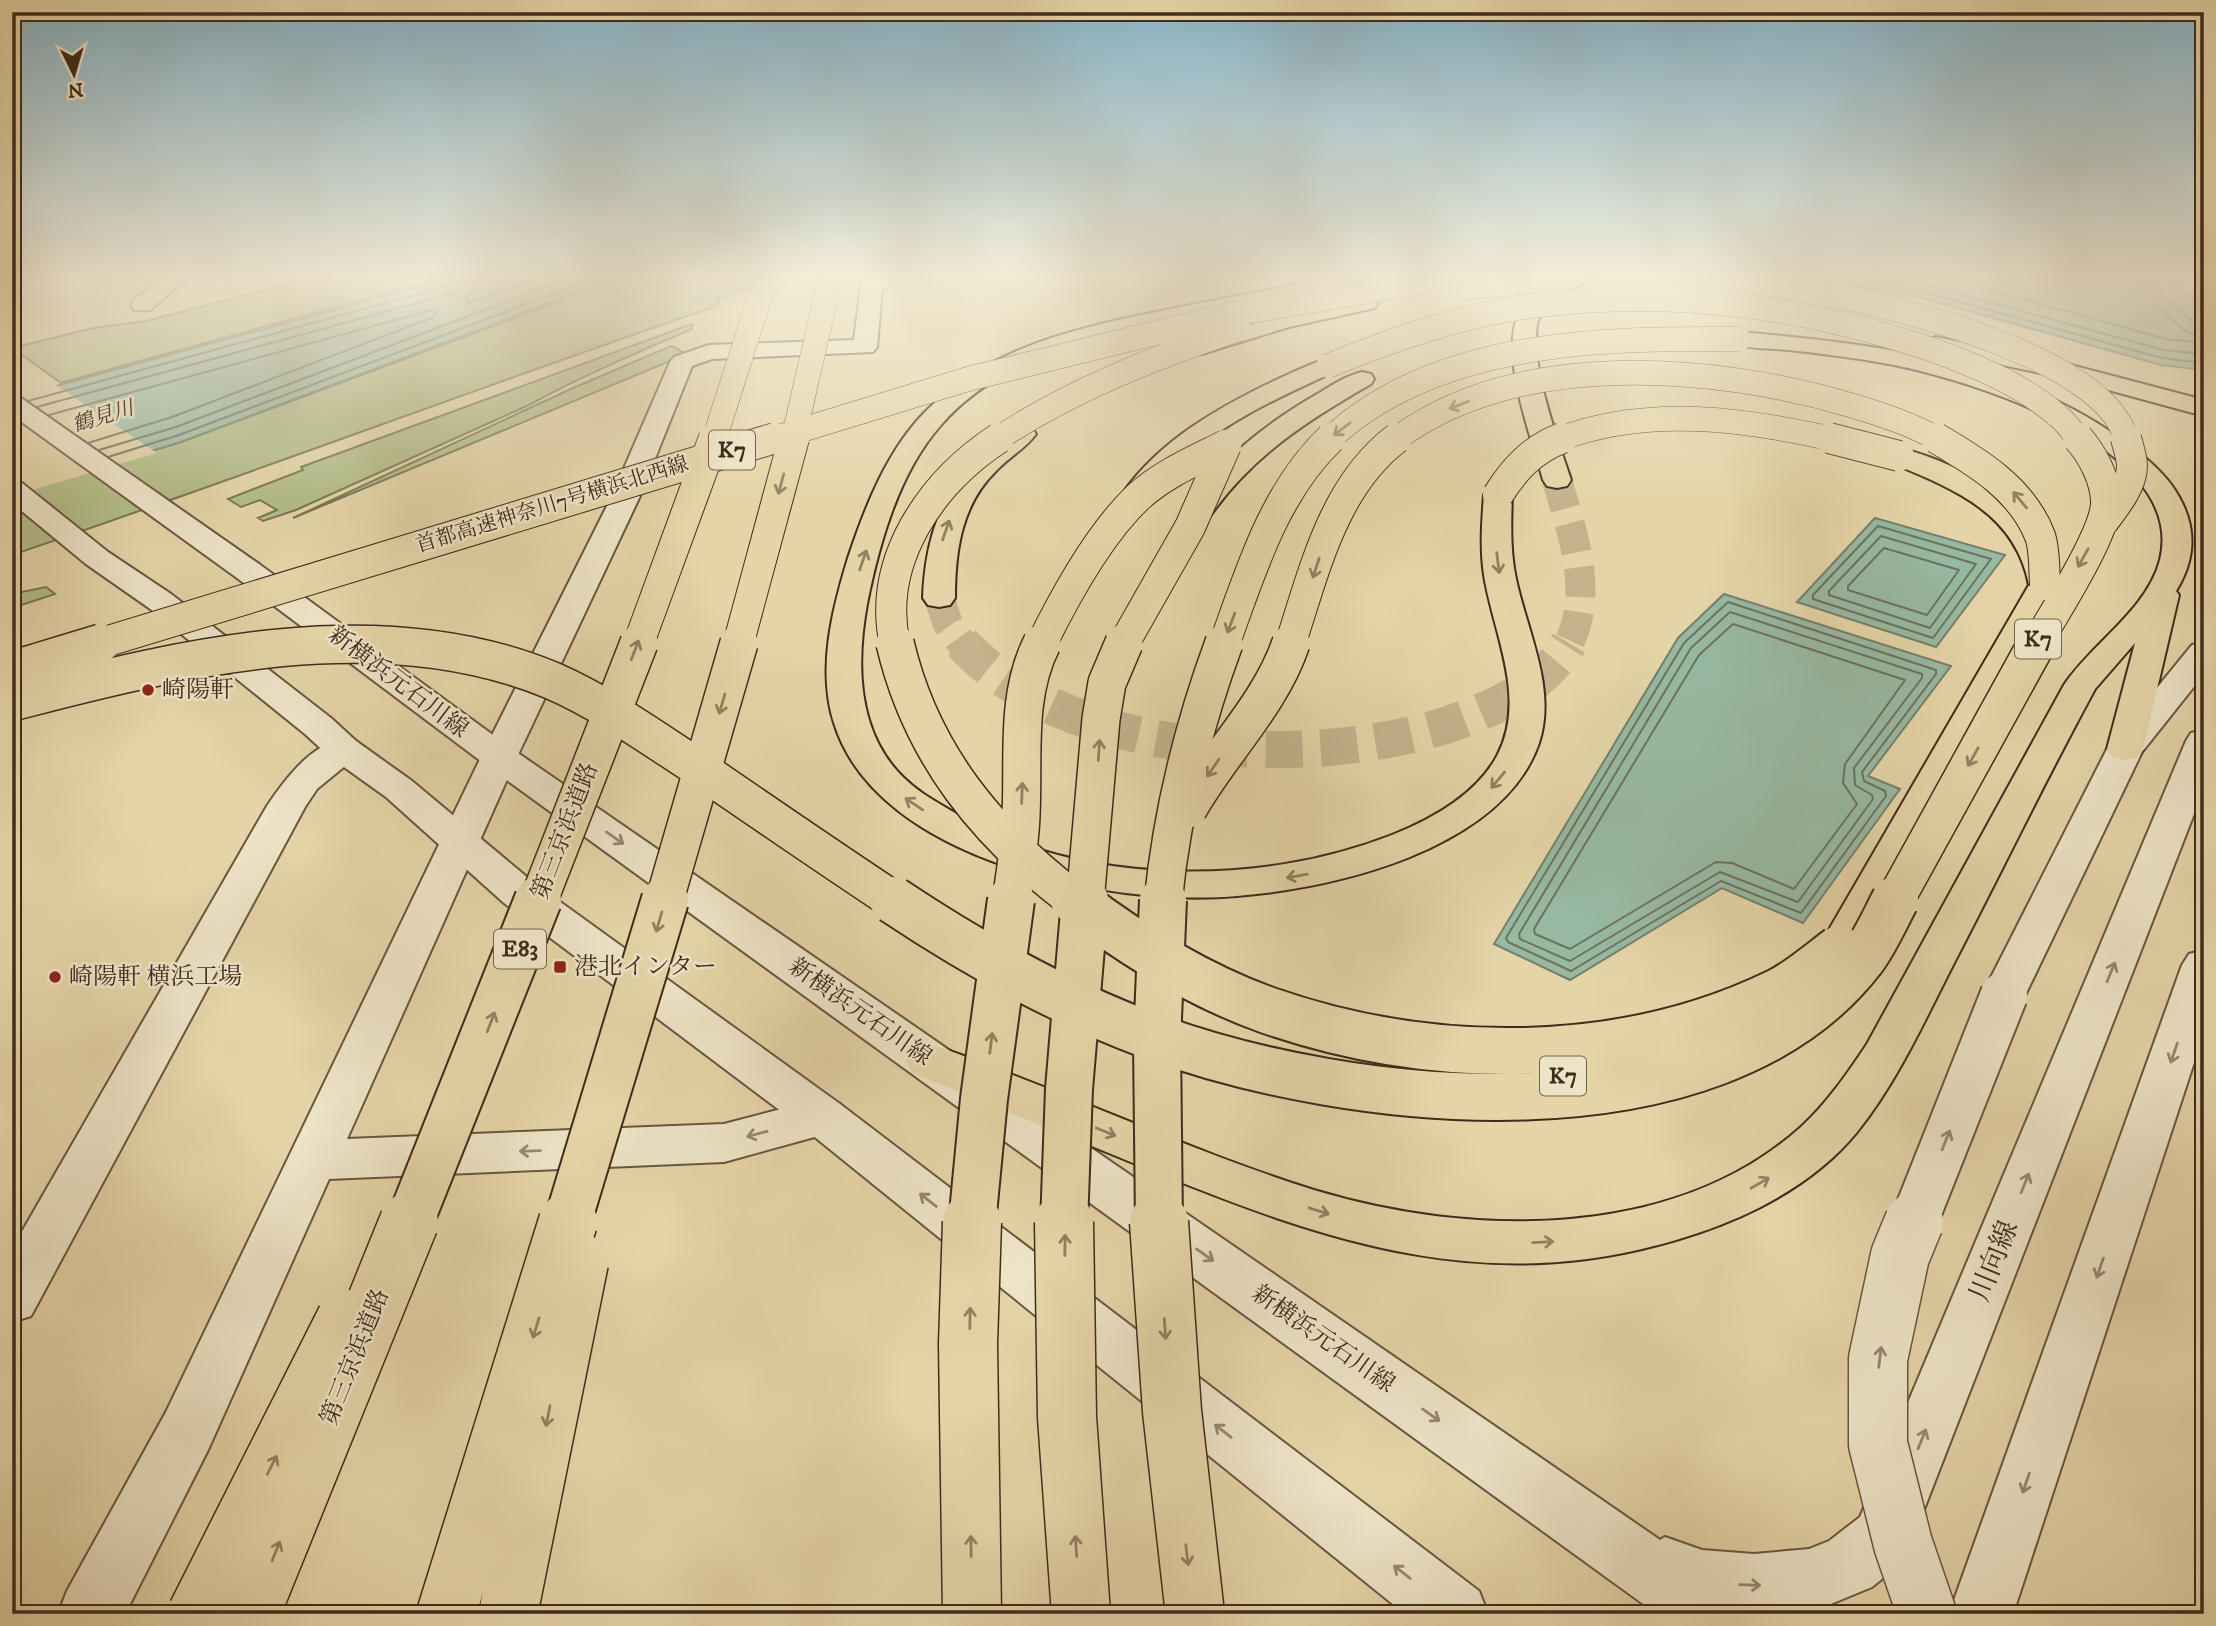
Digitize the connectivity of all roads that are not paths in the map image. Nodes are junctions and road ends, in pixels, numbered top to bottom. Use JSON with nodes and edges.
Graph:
{"nodes":[{"id":1,"x":742,"y":351,"type":"edge"},
{"id":2,"x":744,"y":351,"type":"edge"},
{"id":3,"x":813,"y":351,"type":"edge"},
{"id":4,"x":1043,"y":351,"type":"edge"},
{"id":5,"x":1050,"y":351,"type":"edge"},
{"id":6,"x":1076,"y":351,"type":"edge"},
{"id":7,"x":1133,"y":351,"type":"edge"},
{"id":8,"x":1173,"y":351,"type":"edge"},
{"id":9,"x":1194,"y":351,"type":"edge"},
{"id":10,"x":1364,"y":351,"type":"edge"},
{"id":11,"x":1526,"y":351,"type":"edge"},
{"id":12,"x":1535,"y":351,"type":"edge"},
{"id":13,"x":1854,"y":351,"type":"edge"},
{"id":14,"x":1940,"y":351,"type":"edge"},
{"id":15,"x":1971,"y":351,"type":"edge"},
{"id":16,"x":2017,"y":351,"type":"edge"},
{"id":17,"x":1328,"y":366,"type":"junction"},
{"id":18,"x":12,"y":403,"type":"edge"},
{"id":19,"x":2204,"y":408,"type":"edge"},
{"id":20,"x":1226,"y":445,"type":"junction"},
{"id":21,"x":1558,"y":480,"type":"tunnel mouth"},
{"id":22,"x":12,"y":489,"type":"edge"},
{"id":23,"x":1119,"y":518,"type":"junction"},
{"id":24,"x":2102,"y":525,"type":"junction"},
{"id":25,"x":1190,"y":527,"type":"junction"},
{"id":26,"x":2045,"y":585,"type":"junction"},
{"id":27,"x":2164,"y":589,"type":"junction"},
{"id":28,"x":939,"y":598,"type":"tunnel mouth"},
{"id":29,"x":2204,"y":652,"type":"edge"},
{"id":30,"x":12,"y":660,"type":"edge"},
{"id":31,"x":12,"y":670,"type":"edge"},
{"id":32,"x":12,"y":694,"type":"edge"},
{"id":33,"x":12,"y":702,"type":"edge"},
{"id":34,"x":2204,"y":741,"type":"edge"},
{"id":35,"x":343,"y":749,"type":"junction"},
{"id":36,"x":2125,"y":749,"type":"junction"},
{"id":37,"x":499,"y":757,"type":"junction"},
{"id":38,"x":461,"y":842,"type":"junction"},
{"id":39,"x":1169,"y":845,"type":"junction"},
{"id":40,"x":1851,"y":954,"type":"junction"},
{"id":41,"x":2204,"y":965,"type":"edge"},
{"id":42,"x":476,"y":1060,"type":"junction"},
{"id":43,"x":619,"y":1061,"type":"junction"},
{"id":44,"x":929,"y":1061,"type":"junction"},
{"id":45,"x":822,"y":1117,"type":"junction"},
{"id":46,"x":313,"y":1160,"type":"junction"},
{"id":47,"x":12,"y":1299,"type":"edge"},
{"id":48,"x":1636,"y":1560,"type":"junction"},
{"id":49,"x":90,"y":1614,"type":"edge"},
{"id":50,"x":197,"y":1614,"type":"edge"},
{"id":51,"x":250,"y":1614,"type":"edge"},
{"id":52,"x":446,"y":1614,"type":"edge"},
{"id":53,"x":508,"y":1614,"type":"edge"},
{"id":54,"x":972,"y":1614,"type":"edge"},
{"id":55,"x":1081,"y":1614,"type":"edge"},
{"id":56,"x":1195,"y":1614,"type":"edge"},
{"id":57,"x":1456,"y":1614,"type":"edge"},
{"id":58,"x":1712,"y":1614,"type":"edge"},
{"id":59,"x":1927,"y":1614,"type":"edge"},
{"id":60,"x":1981,"y":1614,"type":"edge"}],
"edges":[{"from":42,"to":1,"type":"highway","name":"第三京浜道路","number":"E83","one_way":true,"bridge":true},
{"from":2,"to":37,"type":"street"},
{"from":3,"to":43,"type":"highway","one_way":true,"bridge":true},
{"from":26,"to":4,"type":"highway","one_way":true,"bridge":true},
{"from":5,"to":30,"type":"highway","name":"首都高速神奈川7号横浜北西線","number":"K7","bridge":true},
{"from":6,"to":31,"type":"highway","name":"首都高速神奈川7号横浜北西線","number":"K7","bridge":true},
{"from":7,"to":40,"type":"highway","bridge":true},
{"from":8,"to":40,"type":"highway","bridge":true},
{"from":28,"to":9,"type":"highway","one_way":true},
{"from":10,"to":17,"type":"highway","number":"K7","bridge":true},
{"from":11,"to":21,"type":"highway"},
{"from":12,"to":39,"type":"highway","one_way":true,"bridge":true},
{"from":13,"to":27,"type":"highway"},
{"from":14,"to":24,"type":"highway","number":"K7","bridge":true},
{"from":15,"to":19,"type":"highway"},
{"from":16,"to":24,"type":"highway","bridge":true},
{"from":17,"to":20,"type":"highway","number":"K7"},
{"from":17,"to":23,"type":"highway","bridge":true},
{"from":18,"to":37,"type":"street","name":"新横浜元石川線"},
{"from":20,"to":23,"type":"highway","bridge":true},
{"from":20,"to":25,"type":"highway","bridge":true},
{"from":20,"to":25,"type":"highway","bridge":true},
{"from":22,"to":35,"type":"street"},
{"from":54,"to":23,"type":"highway","one_way":true,"bridge":true},
{"from":24,"to":40,"type":"highway","number":"K7","one_way":true,"bridge":true},
{"from":55,"to":25,"type":"highway","one_way":true,"bridge":true},
{"from":26,"to":39,"type":"highway","number":"K7","one_way":true,"bridge":true},
{"from":26,"to":40,"type":"highway","number":"K7"},
{"from":27,"to":36,"type":"highway"},
{"from":44,"to":27,"type":"highway","one_way":true},
{"from":29,"to":36,"type":"street"},
{"from":32,"to":40,"type":"highway","number":"K7","bridge":true},
{"from":33,"to":40,"type":"highway","number":"K7","bridge":true},
{"from":48,"to":34,"type":"street","name":"川向線","one_way":true},
{"from":35,"to":38,"type":"street"},
{"from":35,"to":47,"type":"street"},
{"from":59,"to":36,"type":"street","one_way":true,"bridge":true},
{"from":37,"to":38,"type":"street"},
{"from":37,"to":44,"type":"street","name":"新横浜元石川線","one_way":true},
{"from":38,"to":45,"type":"street"},
{"from":38,"to":46,"type":"street"},
{"from":39,"to":56,"type":"highway","one_way":true,"bridge":true},
{"from":41,"to":60,"type":"street","one_way":true},
{"from":50,"to":42,"type":"highway","one_way":true,"bridge":true},
{"from":51,"to":42,"type":"highway","name":"第三京浜道路","number":"E83","one_way":true,"bridge":true},
{"from":43,"to":52,"type":"highway","one_way":true,"bridge":true},
{"from":43,"to":53,"type":"highway","one_way":true,"bridge":true},
{"from":44,"to":48,"type":"street","name":"新横浜元石川線","one_way":true},
{"from":45,"to":46,"type":"street","one_way":true},
{"from":57,"to":45,"type":"street","one_way":true},
{"from":46,"to":49,"type":"street"},
{"from":48,"to":58,"type":"street","name":"新横浜元石川線"}]}
